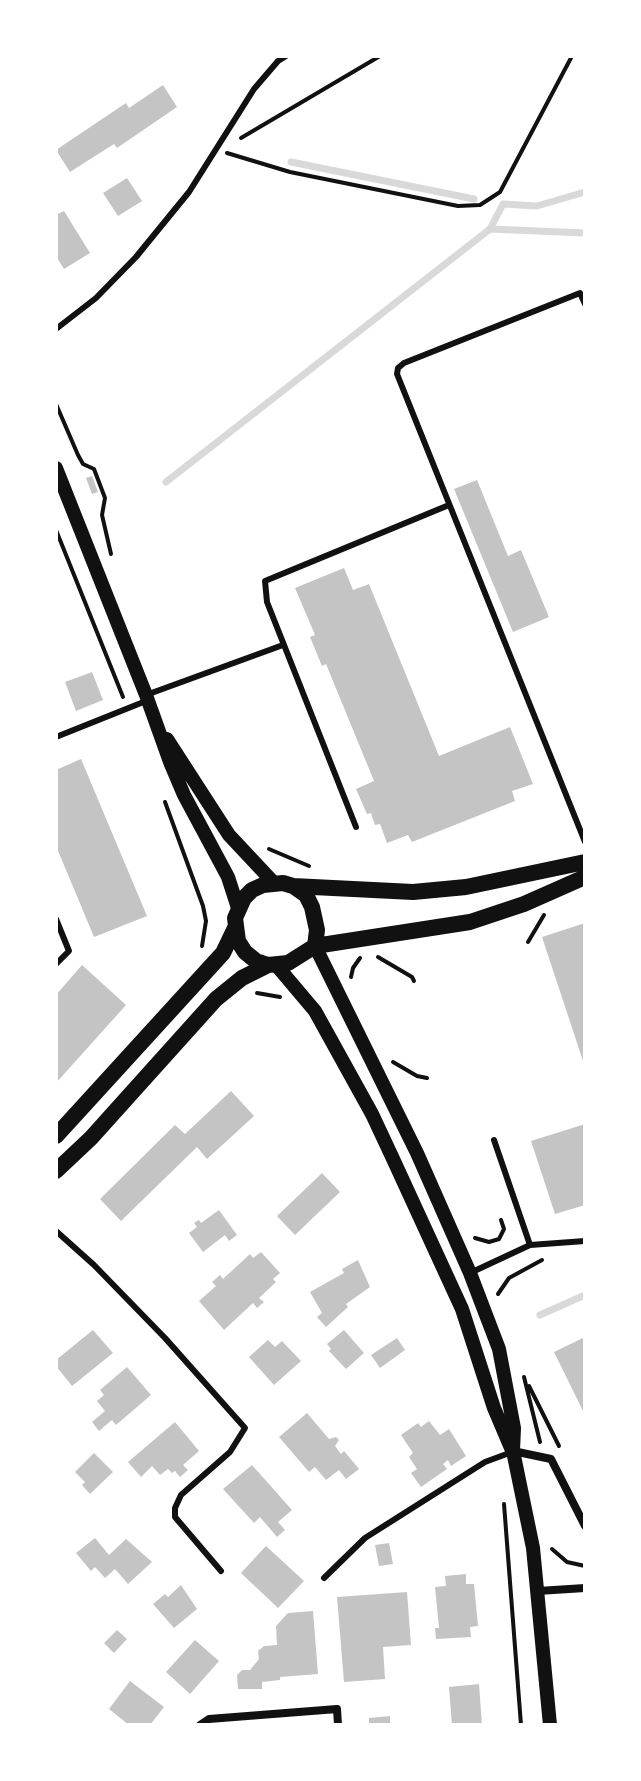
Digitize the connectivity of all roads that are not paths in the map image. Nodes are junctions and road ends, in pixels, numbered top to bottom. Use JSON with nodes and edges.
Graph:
{"nodes":[{"id":1,"x":286,"y":56,"type":"edge"},
{"id":2,"x":585,"y":304,"type":"edge"},
{"id":3,"x":56,"y":329,"type":"edge"},
{"id":4,"x":56,"y":468,"type":"edge"},
{"id":5,"x":449,"y":505,"type":"junction"},
{"id":6,"x":283,"y":645,"type":"junction"},
{"id":7,"x":147,"y":698,"type":"junction"},
{"id":8,"x":158,"y":725,"type":"junction"},
{"id":9,"x":56,"y":737,"type":"edge"},
{"id":10,"x":356,"y":827,"type":"dead end"},
{"id":11,"x":585,"y":842,"type":"edge"},
{"id":12,"x":585,"y":862,"type":"edge"},
{"id":13,"x":585,"y":877,"type":"edge"},
{"id":14,"x":274,"y":883,"type":"junction"},
{"id":15,"x":293,"y":886,"type":"junction"},
{"id":16,"x":238,"y":908,"type":"junction"},
{"id":17,"x":56,"y":919,"type":"edge"},
{"id":18,"x":235,"y":928,"type":"junction"},
{"id":19,"x":315,"y":946,"type":"junction"},
{"id":20,"x":56,"y":964,"type":"edge"},
{"id":21,"x":273,"y":966,"type":"junction"},
{"id":22,"x":56,"y":1136,"type":"edge"},
{"id":23,"x":494,"y":1140,"type":"dead end"},
{"id":24,"x":56,"y":1171,"type":"edge"},
{"id":25,"x":56,"y":1231,"type":"edge"},
{"id":26,"x":585,"y":1241,"type":"edge"},
{"id":27,"x":530,"y":1245,"type":"junction"},
{"id":28,"x":470,"y":1273,"type":"junction"},
{"id":29,"x":513,"y":1451,"type":"junction"},
{"id":30,"x":585,"y":1526,"type":"edge"},
{"id":31,"x":221,"y":1571,"type":"dead end"},
{"id":32,"x":324,"y":1578,"type":"dead end"},
{"id":33,"x":585,"y":1588,"type":"edge"},
{"id":34,"x":538,"y":1591,"type":"junction"},
{"id":35,"x":200,"y":1725,"type":"edge"},
{"id":36,"x":338,"y":1725,"type":"edge"},
{"id":37,"x":550,"y":1725,"type":"edge"}],
"edges":[{"from":1,"to":3,"type":"lane"},
{"from":2,"to":5,"type":"lane"},
{"from":4,"to":7,"type":"street"},
{"from":5,"to":6,"type":"lane"},
{"from":5,"to":11,"type":"lane"},
{"from":6,"to":7,"type":"lane"},
{"from":6,"to":10,"type":"lane"},
{"from":7,"to":8,"type":"street"},
{"from":7,"to":9,"type":"lane"},
{"from":8,"to":14,"type":"street"},
{"from":8,"to":16,"type":"street"},
{"from":12,"to":15,"type":"main road"},
{"from":13,"to":19,"type":"main road"},
{"from":14,"to":15,"type":"main road"},
{"from":14,"to":16,"type":"main road"},
{"from":15,"to":19,"type":"main road"},
{"from":16,"to":18,"type":"main road"},
{"from":17,"to":20,"type":"lane"},
{"from":18,"to":21,"type":"main road"},
{"from":18,"to":22,"type":"main road"},
{"from":19,"to":21,"type":"main road"},
{"from":19,"to":28,"type":"street"},
{"from":21,"to":24,"type":"main road"},
{"from":21,"to":29,"type":"street"},
{"from":23,"to":27,"type":"lane"},
{"from":25,"to":31,"type":"lane"},
{"from":26,"to":27,"type":"lane"},
{"from":27,"to":28,"type":"lane"},
{"from":28,"to":29,"type":"street"},
{"from":29,"to":30,"type":"street"},
{"from":29,"to":32,"type":"lane"},
{"from":29,"to":34,"type":"street"},
{"from":33,"to":34,"type":"street"},
{"from":34,"to":37,"type":"street"},
{"from":35,"to":36,"type":"street"}]}
